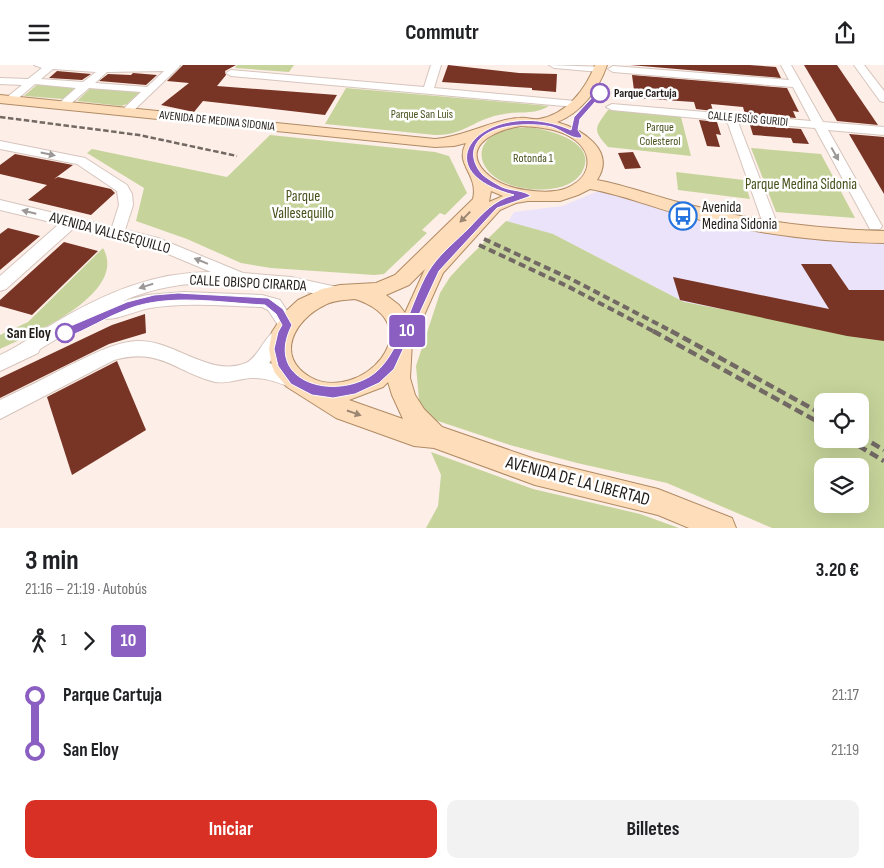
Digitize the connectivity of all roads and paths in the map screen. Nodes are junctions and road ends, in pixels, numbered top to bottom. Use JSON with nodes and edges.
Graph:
{"nodes":[{"id":1,"x":39,"y":65,"type":"edge"},
{"id":2,"x":51,"y":65,"type":"edge"},
{"id":3,"x":436,"y":65,"type":"edge"},
{"id":4,"x":554,"y":65,"type":"edge"},
{"id":5,"x":786,"y":65,"type":"edge"},
{"id":6,"x":859,"y":65,"type":"edge"},
{"id":7,"x":106,"y":67,"type":"edge"},
{"id":8,"x":174,"y":67,"type":"edge"},
{"id":9,"x":607,"y":67,"type":"edge"},
{"id":10,"x":231,"y":73,"type":"dead end"},
{"id":11,"x":0,"y":81,"type":"edge"},
{"id":12,"x":26,"y":82,"type":"dead end"},
{"id":13,"x":38,"y":82,"type":"dead end"},
{"id":14,"x":796,"y":84,"type":"junction"},
{"id":15,"x":81,"y":85,"type":"dead end"},
{"id":16,"x":93,"y":86,"type":"dead end"},
{"id":17,"x":144,"y":89,"type":"dead end"},
{"id":18,"x":428,"y":91,"type":"junction"},
{"id":19,"x":884,"y":99,"type":"edge"},
{"id":20,"x":5,"y":100,"type":"edge"},
{"id":21,"x":575,"y":104,"type":"junction"},
{"id":22,"x":63,"y":105,"type":"junction"},
{"id":23,"x":612,"y":107,"type":"dead end"},
{"id":24,"x":126,"y":112,"type":"junction"},
{"id":25,"x":732,"y":117,"type":"junction"},
{"id":26,"x":539,"y":123,"type":"junction"},
{"id":27,"x":819,"y":125,"type":"junction"},
{"id":28,"x":489,"y":130,"type":"junction"},
{"id":29,"x":884,"y":131,"type":"edge"},
{"id":30,"x":578,"y":136,"type":"junction"},
{"id":31,"x":435,"y":143,"type":"junction"},
{"id":32,"x":0,"y":145,"type":"edge"},
{"id":33,"x":470,"y":159,"type":"junction"},
{"id":34,"x":480,"y":176,"type":"junction"},
{"id":35,"x":591,"y":176,"type":"junction"},
{"id":36,"x":527,"y":196,"type":"junction"},
{"id":37,"x":0,"y":205,"type":"edge"},
{"id":38,"x":768,"y":218,"type":"junction"},
{"id":39,"x":71,"y":222,"type":"junction"},
{"id":40,"x":881,"y":230,"type":"edge"},
{"id":41,"x":117,"y":233,"type":"junction"},
{"id":42,"x":246,"y":280,"type":"junction"},
{"id":43,"x":0,"y":285,"type":"edge"},
{"id":44,"x":348,"y":293,"type":"junction"},
{"id":45,"x":285,"y":329,"type":"junction"},
{"id":46,"x":399,"y":349,"type":"junction"},
{"id":47,"x":23,"y":351,"type":"junction"},
{"id":48,"x":0,"y":363,"type":"edge"},
{"id":49,"x":252,"y":369,"type":"junction"},
{"id":50,"x":303,"y":385,"type":"junction"},
{"id":51,"x":0,"y":410,"type":"edge"},
{"id":52,"x":434,"y":436,"type":"junction"},
{"id":53,"x":722,"y":528,"type":"edge"}],
"edges":[{"from":1,"to":2,"type":"street"},
{"from":2,"to":7,"type":"street"},
{"from":2,"to":20,"type":"street"},
{"from":3,"to":18,"type":"street"},
{"from":4,"to":9,"type":"street"},
{"from":5,"to":14,"type":"street"},
{"from":6,"to":19,"type":"street"},
{"from":7,"to":8,"type":"street"},
{"from":7,"to":22,"type":"street"},
{"from":8,"to":24,"type":"street"},
{"from":9,"to":14,"type":"street"},
{"from":9,"to":21,"type":"main road"},
{"from":9,"to":30,"type":"main road"},
{"from":10,"to":18,"type":"street"},
{"from":11,"to":12,"type":"street"},
{"from":13,"to":15,"type":"street"},
{"from":14,"to":27,"type":"street"},
{"from":16,"to":17,"type":"street"},
{"from":18,"to":21,"type":"street"},
{"from":20,"to":22,"type":"main road","name":"AVENIDA DE MEDINA SIDONIA"},
{"from":21,"to":26,"type":"main road"},
{"from":22,"to":24,"type":"main road","name":"AVENIDA DE MEDINA SIDONIA"},
{"from":23,"to":25,"type":"street","name":"CALLE JESÚS GURIDI"},
{"from":24,"to":31,"type":"main road","name":"AVENIDA DE MEDINA SIDONIA"},
{"from":25,"to":27,"type":"street","name":"CALLE JESÚS GURIDI"},
{"from":25,"to":38,"type":"street"},
{"from":26,"to":28,"type":"main road"},
{"from":26,"to":30,"type":"main road"},
{"from":27,"to":29,"type":"street","name":"CALLE JESÚS GURIDI"},
{"from":27,"to":40,"type":"street","one_way":true},
{"from":28,"to":31,"type":"main road","name":"AVENIDA DE MEDINA SIDONIA"},
{"from":28,"to":33,"type":"main road"},
{"from":30,"to":35,"type":"main road"},
{"from":31,"to":33,"type":"main road","name":"AVENIDA DE MEDINA SIDONIA"},
{"from":32,"to":41,"type":"street","one_way":true},
{"from":33,"to":34,"type":"main road"},
{"from":34,"to":36,"type":"main road"},
{"from":34,"to":44,"type":"main road","name":"CALLE OBISPO CIRARDA","one_way":true},
{"from":35,"to":36,"type":"main road"},
{"from":35,"to":38,"type":"main road"},
{"from":35,"to":40,"type":"main road"},
{"from":36,"to":46,"type":"main road"},
{"from":39,"to":37,"type":"street","name":"AVENIDA VALLESEQUILLO","one_way":true},
{"from":38,"to":40,"type":"main road"},
{"from":39,"to":41,"type":"street","name":"AVENIDA VALLESEQUILLO"},
{"from":39,"to":43,"type":"street"},
{"from":42,"to":41,"type":"street","name":"AVENIDA VALLESEQUILLO","one_way":true},
{"from":42,"to":44,"type":"street","name":"CALLE OBISPO CIRARDA"},
{"from":42,"to":47,"type":"street","name":"CALLE OBISPO CIRARDA","one_way":true},
{"from":44,"to":45,"type":"main road","name":"CALLE OBISPO CIRARDA"},
{"from":44,"to":46,"type":"main road","name":"CALLE OBISPO CIRARDA"},
{"from":45,"to":47,"type":"street","name":"CALLE OBISPO CIRARDA"},
{"from":45,"to":49,"type":"street"},
{"from":45,"to":50,"type":"main road"},
{"from":46,"to":50,"type":"main road"},
{"from":46,"to":52,"type":"main road","name":"AVENIDA DE LA LIBERTAD"},
{"from":47,"to":48,"type":"street","name":"CALLE OBISPO CIRARDA"},
{"from":49,"to":50,"type":"street"},
{"from":49,"to":51,"type":"street"},
{"from":50,"to":52,"type":"main road","name":"AVENIDA DE LA LIBERTAD","one_way":true},
{"from":52,"to":53,"type":"main road","name":"AVENIDA DE LA LIBERTAD"}]}
